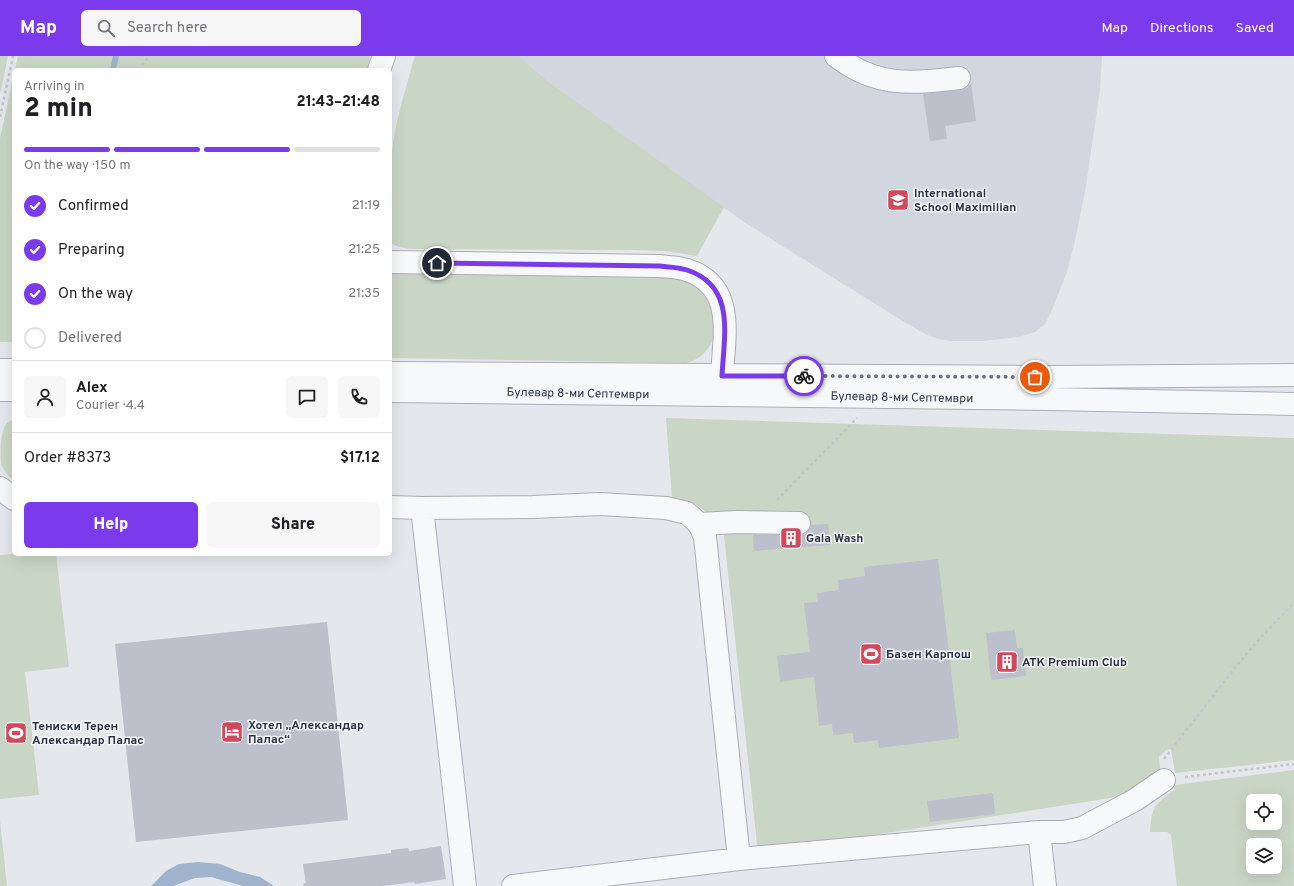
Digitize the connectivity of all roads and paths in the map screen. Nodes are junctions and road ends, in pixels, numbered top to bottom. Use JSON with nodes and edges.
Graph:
{"nodes":[{"id":1,"x":13,"y":56,"type":"edge"},
{"id":2,"x":149,"y":56,"type":"edge"},
{"id":3,"x":384,"y":56,"type":"edge"},
{"id":4,"x":836,"y":56,"type":"edge"},
{"id":5,"x":140,"y":68,"type":"edge"},
{"id":6,"x":380,"y":68,"type":"edge"},
{"id":7,"x":958,"y":78,"type":"dead end"},
{"id":8,"x":0,"y":117,"type":"edge"},
{"id":9,"x":392,"y":262,"type":"edge"},
{"id":10,"x":0,"y":370,"type":"edge"},
{"id":11,"x":12,"y":370,"type":"edge"},
{"id":12,"x":1294,"y":375,"type":"edge"},
{"id":13,"x":722,"y":376,"type":"junction"},
{"id":14,"x":397,"y":382,"type":"edge"},
{"id":15,"x":0,"y":390,"type":"edge"},
{"id":16,"x":12,"y":390,"type":"edge"},
{"id":17,"x":1294,"y":404,"type":"edge"},
{"id":18,"x":860,"y":415,"type":"dead end"},
{"id":19,"x":0,"y":488,"type":"edge"},
{"id":20,"x":12,"y":497,"type":"edge"},
{"id":21,"x":392,"y":506,"type":"edge"},
{"id":22,"x":422,"y":508,"type":"junction"},
{"id":23,"x":755,"y":522,"type":"junction"},
{"id":24,"x":799,"y":523,"type":"dead end"},
{"id":25,"x":699,"y":524,"type":"junction"},
{"id":26,"x":1294,"y":604,"type":"edge"},
{"id":27,"x":1294,"y":764,"type":"edge"},
{"id":28,"x":1164,"y":780,"type":"junction"},
{"id":29,"x":1039,"y":832,"type":"junction"},
{"id":30,"x":739,"y":859,"type":"junction"},
{"id":31,"x":306,"y":879,"type":"dead end"},
{"id":32,"x":304,"y":886,"type":"edge"},
{"id":33,"x":464,"y":886,"type":"edge"},
{"id":34,"x":513,"y":886,"type":"edge"},
{"id":35,"x":1045,"y":886,"type":"edge"}],
"edges":[{"from":1,"to":8,"type":"path"},
{"from":2,"to":5,"type":"path"},
{"from":3,"to":6,"type":"street"},
{"from":4,"to":7,"type":"street"},
{"from":9,"to":13,"type":"street"},
{"from":10,"to":11,"type":"street"},
{"from":12,"to":13,"type":"street","name":"Булевар 8-ми Септември"},
{"from":13,"to":14,"type":"street","name":"Булевар 8-ми Септември"},
{"from":14,"to":17,"type":"street","name":"Булевар 8-ми Септември"},
{"from":15,"to":16,"type":"street"},
{"from":18,"to":23,"type":"path"},
{"from":19,"to":20,"type":"street"},
{"from":21,"to":22,"type":"street"},
{"from":22,"to":25,"type":"street"},
{"from":22,"to":33,"type":"street"},
{"from":23,"to":24,"type":"street"},
{"from":23,"to":25,"type":"street"},
{"from":25,"to":30,"type":"street"},
{"from":26,"to":28,"type":"path"},
{"from":27,"to":28,"type":"path"},
{"from":28,"to":29,"type":"street"},
{"from":29,"to":30,"type":"street"},
{"from":29,"to":35,"type":"street"},
{"from":30,"to":34,"type":"street"},
{"from":31,"to":32,"type":"path"}]}
